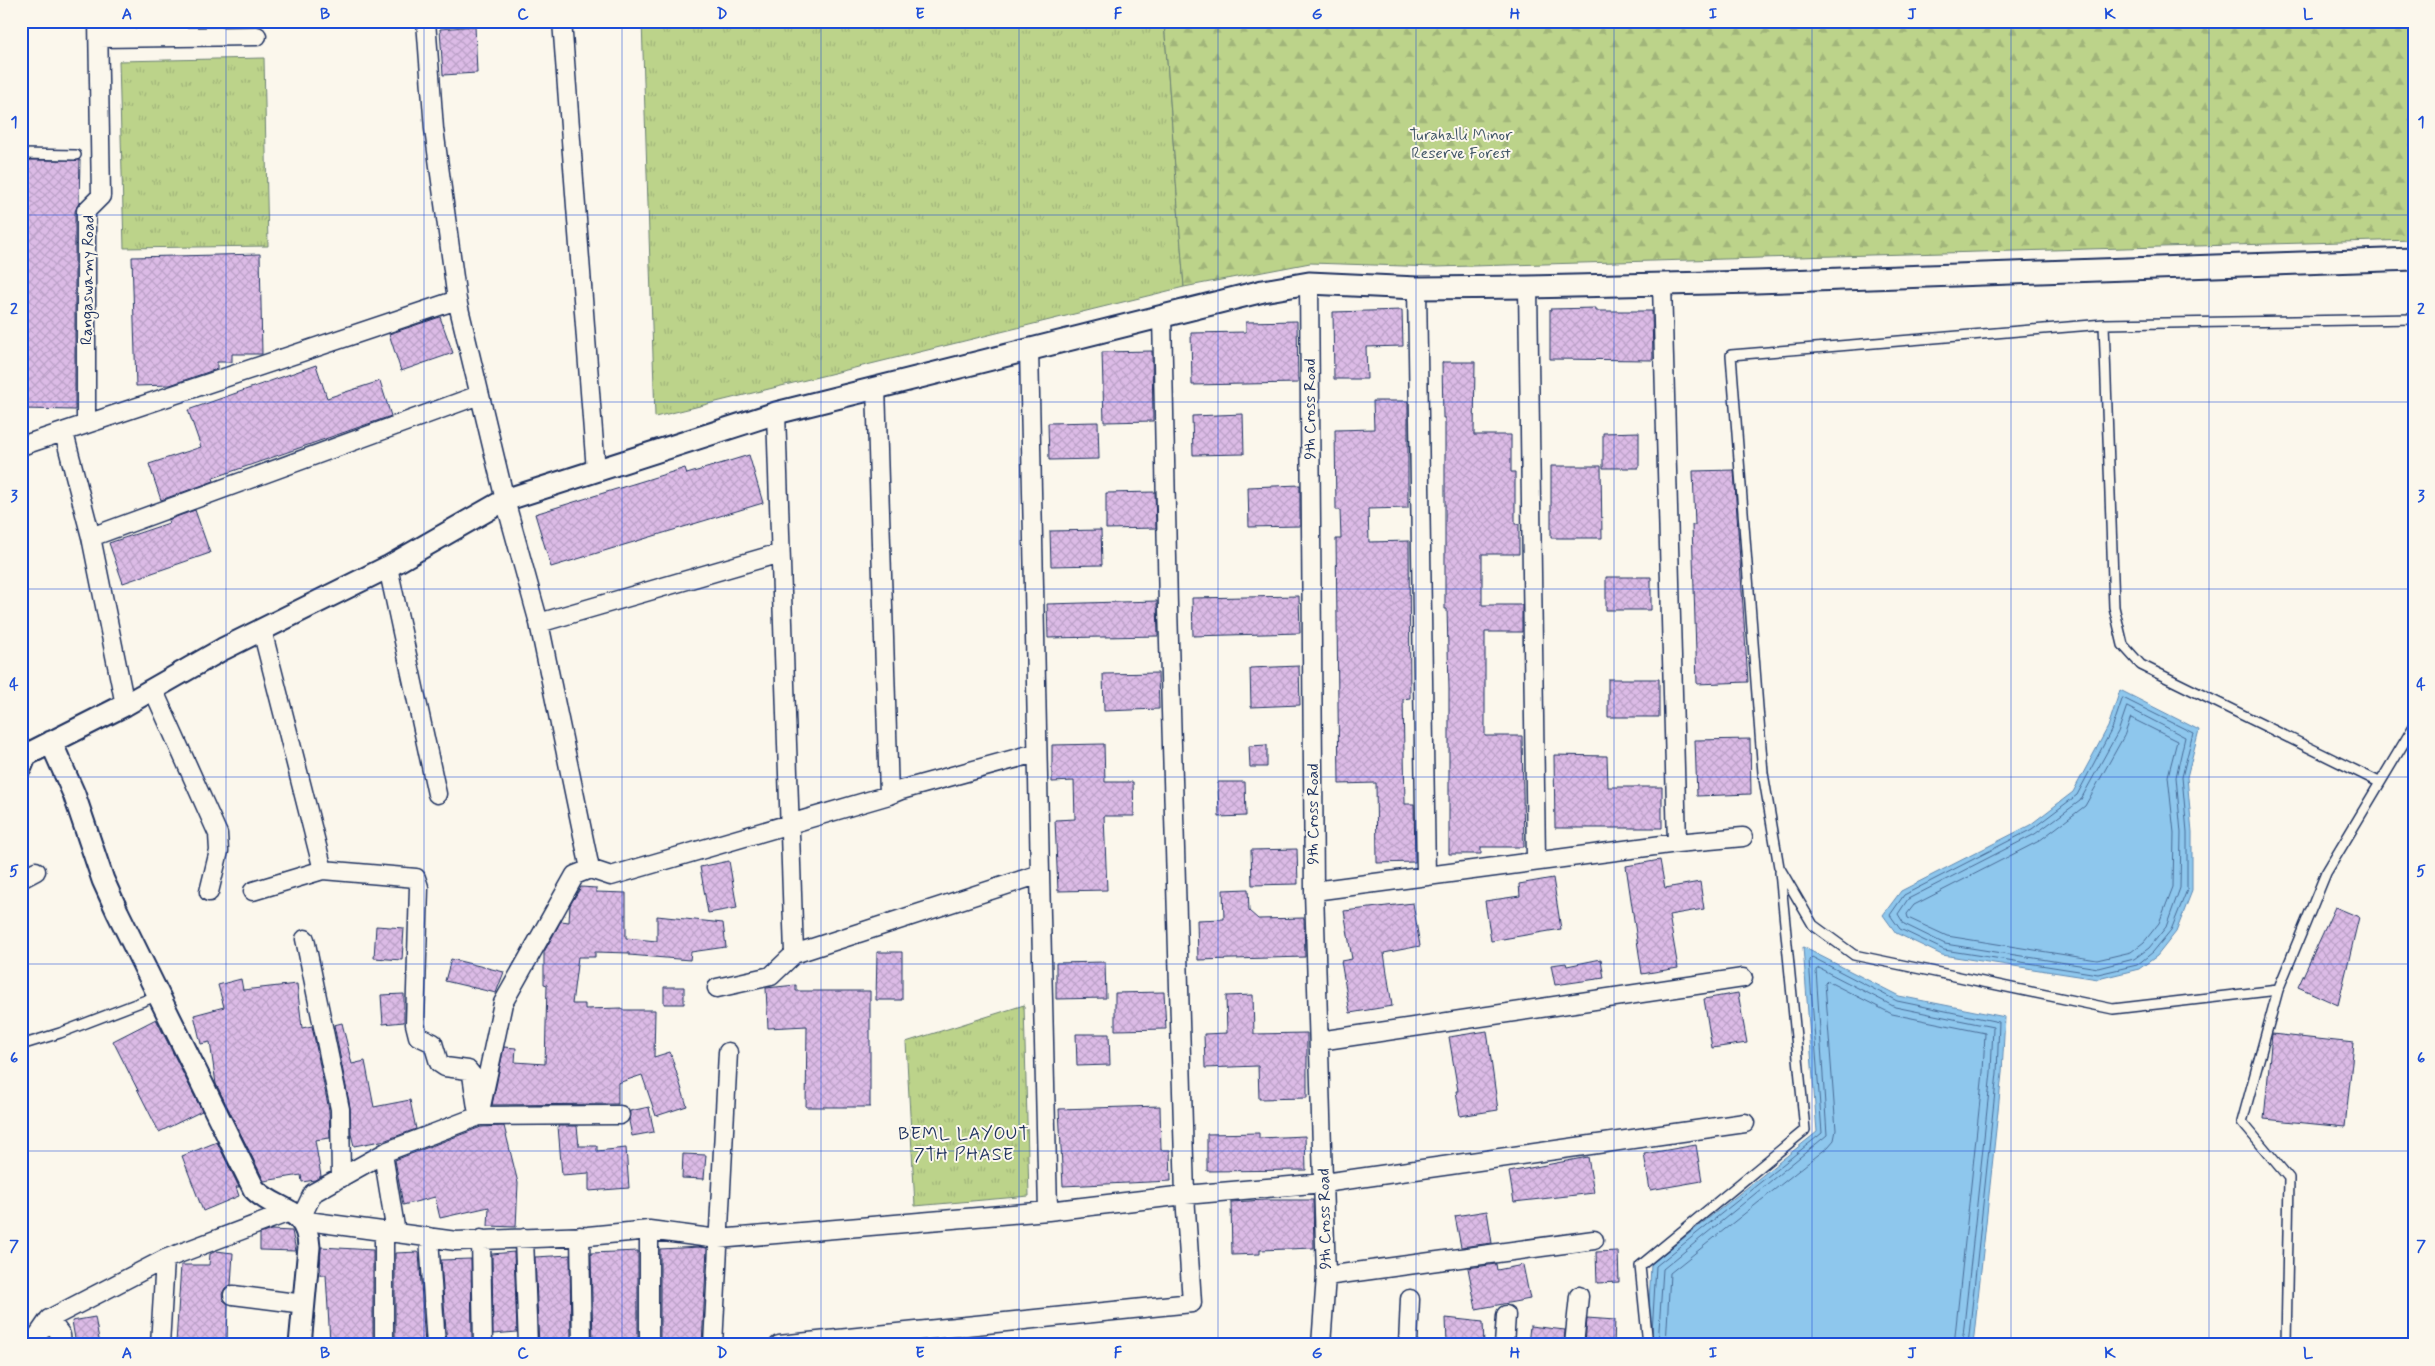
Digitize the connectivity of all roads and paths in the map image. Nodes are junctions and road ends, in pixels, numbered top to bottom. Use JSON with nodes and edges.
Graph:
{"nodes":[{"id":1,"x":426,"y":21,"type":"edge"},
{"id":2,"x":562,"y":21,"type":"edge"},
{"id":3,"x":98,"y":30,"type":"edge"},
{"id":4,"x":257,"y":36,"type":"dead end"},
{"id":5,"x":21,"y":154,"type":"edge"},
{"id":6,"x":76,"y":155,"type":"dead end"},
{"id":7,"x":2414,"y":259,"type":"edge"},
{"id":8,"x":1309,"y":283,"type":"junction"},
{"id":9,"x":1662,"y":284,"type":"junction"},
{"id":10,"x":1528,"y":287,"type":"junction"},
{"id":11,"x":1417,"y":288,"type":"junction"},
{"id":12,"x":458,"y":300,"type":"junction"},
{"id":13,"x":1162,"y":315,"type":"junction"},
{"id":14,"x":2414,"y":319,"type":"edge"},
{"id":15,"x":2104,"y":324,"type":"junction"},
{"id":16,"x":1029,"y":348,"type":"junction"},
{"id":17,"x":876,"y":386,"type":"junction"},
{"id":18,"x":479,"y":395,"type":"junction"},
{"id":19,"x":776,"y":413,"type":"junction"},
{"id":20,"x":86,"y":424,"type":"junction"},
{"id":21,"x":64,"y":433,"type":"junction"},
{"id":22,"x":21,"y":446,"type":"edge"},
{"id":23,"x":596,"y":471,"type":"junction"},
{"id":24,"x":505,"y":500,"type":"junction"},
{"id":25,"x":90,"y":537,"type":"junction"},
{"id":26,"x":780,"y":553,"type":"junction"},
{"id":27,"x":388,"y":567,"type":"junction"},
{"id":28,"x":539,"y":623,"type":"junction"},
{"id":29,"x":262,"y":630,"type":"junction"},
{"id":30,"x":153,"y":689,"type":"junction"},
{"id":31,"x":125,"y":705,"type":"junction"},
{"id":32,"x":2414,"y":726,"type":"edge"},
{"id":33,"x":51,"y":742,"type":"junction"},
{"id":34,"x":1036,"y":753,"type":"junction"},
{"id":35,"x":23,"y":759,"type":"edge"},
{"id":36,"x":2379,"y":782,"type":"junction"},
{"id":37,"x":437,"y":794,"type":"dead end"},
{"id":38,"x":889,"y":795,"type":"junction"},
{"id":39,"x":788,"y":824,"type":"junction"},
{"id":40,"x":1743,"y":836,"type":"dead end"},
{"id":41,"x":1677,"y":843,"type":"junction"},
{"id":42,"x":1536,"y":860,"type":"junction"},
{"id":43,"x":1779,"y":867,"type":"junction"},
{"id":44,"x":590,"y":869,"type":"junction"},
{"id":45,"x":323,"y":870,"type":"junction"},
{"id":46,"x":1040,"y":874,"type":"junction"},
{"id":47,"x":1426,"y":876,"type":"junction"},
{"id":48,"x":253,"y":891,"type":"dead end"},
{"id":49,"x":209,"y":892,"type":"dead end"},
{"id":50,"x":1314,"y":892,"type":"junction"},
{"id":51,"x":306,"y":939,"type":"dead end"},
{"id":52,"x":794,"y":954,"type":"junction"},
{"id":53,"x":1743,"y":978,"type":"dead end"},
{"id":54,"x":717,"y":988,"type":"dead end"},
{"id":55,"x":2278,"y":990,"type":"junction"},
{"id":56,"x":159,"y":995,"type":"junction"},
{"id":57,"x":1318,"y":1041,"type":"junction"},
{"id":58,"x":21,"y":1045,"type":"edge"},
{"id":59,"x":728,"y":1052,"type":"dead end"},
{"id":60,"x":620,"y":1115,"type":"dead end"},
{"id":61,"x":479,"y":1116,"type":"junction"},
{"id":62,"x":1746,"y":1123,"type":"dead end"},
{"id":63,"x":383,"y":1154,"type":"junction"},
{"id":64,"x":341,"y":1178,"type":"junction"},
{"id":65,"x":1324,"y":1183,"type":"junction"},
{"id":66,"x":1186,"y":1195,"type":"junction"},
{"id":67,"x":1048,"y":1211,"type":"junction"},
{"id":68,"x":296,"y":1216,"type":"junction"},
{"id":69,"x":649,"y":1230,"type":"junction"},
{"id":70,"x":390,"y":1232,"type":"junction"},
{"id":71,"x":580,"y":1236,"type":"junction"},
{"id":72,"x":429,"y":1237,"type":"junction"},
{"id":73,"x":524,"y":1238,"type":"junction"},
{"id":74,"x":481,"y":1239,"type":"junction"},
{"id":75,"x":718,"y":1239,"type":"junction"},
{"id":76,"x":1594,"y":1240,"type":"dead end"},
{"id":77,"x":165,"y":1259,"type":"junction"},
{"id":78,"x":1326,"y":1276,"type":"junction"},
{"id":79,"x":233,"y":1295,"type":"dead end"},
{"id":80,"x":1579,"y":1296,"type":"dead end"},
{"id":81,"x":1410,"y":1299,"type":"dead end"},
{"id":82,"x":304,"y":1304,"type":"junction"},
{"id":83,"x":1506,"y":1315,"type":"dead end"},
{"id":84,"x":49,"y":1319,"type":"junction"},
{"id":85,"x":31,"y":1345,"type":"edge"},
{"id":86,"x":62,"y":1345,"type":"edge"},
{"id":87,"x":160,"y":1345,"type":"edge"},
{"id":88,"x":300,"y":1345,"type":"edge"},
{"id":89,"x":384,"y":1345,"type":"edge"},
{"id":90,"x":436,"y":1345,"type":"edge"},
{"id":91,"x":483,"y":1345,"type":"edge"},
{"id":92,"x":528,"y":1345,"type":"edge"},
{"id":93,"x":582,"y":1345,"type":"edge"},
{"id":94,"x":649,"y":1345,"type":"edge"},
{"id":95,"x":713,"y":1345,"type":"edge"},
{"id":96,"x":779,"y":1345,"type":"edge"},
{"id":97,"x":1321,"y":1345,"type":"edge"},
{"id":98,"x":1408,"y":1345,"type":"edge"},
{"id":99,"x":1504,"y":1345,"type":"edge"},
{"id":100,"x":1574,"y":1345,"type":"edge"},
{"id":101,"x":1648,"y":1345,"type":"edge"},
{"id":102,"x":2286,"y":1345,"type":"edge"}],
"edges":[{"from":1,"to":12,"type":"street"},
{"from":2,"to":23,"type":"street"},
{"from":3,"to":4,"type":"street"},
{"from":3,"to":20,"type":"street","name":"Rangaswamy Road"},
{"from":5,"to":6,"type":"lane"},
{"from":7,"to":9,"type":"street"},
{"from":8,"to":11,"type":"street"},
{"from":8,"to":13,"type":"street"},
{"from":8,"to":50,"type":"street","name":"9th Cross Road"},
{"from":9,"to":10,"type":"street"},
{"from":9,"to":41,"type":"street"},
{"from":10,"to":11,"type":"street"},
{"from":10,"to":42,"type":"street"},
{"from":11,"to":47,"type":"street"},
{"from":12,"to":18,"type":"street"},
{"from":12,"to":20,"type":"street"},
{"from":13,"to":16,"type":"street"},
{"from":13,"to":66,"type":"street"},
{"from":14,"to":15,"type":"lane"},
{"from":15,"to":36,"type":"lane"},
{"from":15,"to":43,"type":"lane"},
{"from":16,"to":17,"type":"street"},
{"from":16,"to":34,"type":"street"},
{"from":17,"to":19,"type":"street"},
{"from":17,"to":38,"type":"street"},
{"from":18,"to":24,"type":"street"},
{"from":18,"to":25,"type":"street"},
{"from":19,"to":23,"type":"street"},
{"from":19,"to":26,"type":"street"},
{"from":20,"to":21,"type":"street"},
{"from":21,"to":22,"type":"street"},
{"from":21,"to":25,"type":"street"},
{"from":23,"to":24,"type":"street"},
{"from":24,"to":27,"type":"street"},
{"from":24,"to":28,"type":"street"},
{"from":25,"to":31,"type":"street"},
{"from":26,"to":28,"type":"street"},
{"from":26,"to":39,"type":"street"},
{"from":27,"to":29,"type":"street"},
{"from":27,"to":37,"type":"street"},
{"from":28,"to":44,"type":"street"},
{"from":29,"to":30,"type":"street"},
{"from":29,"to":45,"type":"street"},
{"from":30,"to":31,"type":"street"},
{"from":30,"to":49,"type":"street"},
{"from":31,"to":33,"type":"street"},
{"from":32,"to":36,"type":"lane"},
{"from":33,"to":35,"type":"street"},
{"from":33,"to":56,"type":"street"},
{"from":34,"to":38,"type":"street"},
{"from":34,"to":46,"type":"street"},
{"from":36,"to":55,"type":"lane"},
{"from":38,"to":39,"type":"street"},
{"from":39,"to":44,"type":"street"},
{"from":39,"to":52,"type":"street"},
{"from":40,"to":41,"type":"street"},
{"from":41,"to":42,"type":"street"},
{"from":42,"to":47,"type":"street"},
{"from":43,"to":55,"type":"lane"},
{"from":43,"to":101,"type":"lane"},
{"from":44,"to":61,"type":"street"},
{"from":45,"to":48,"type":"street"},
{"from":45,"to":61,"type":"street"},
{"from":46,"to":52,"type":"street"},
{"from":46,"to":67,"type":"street"},
{"from":47,"to":50,"type":"street"},
{"from":50,"to":57,"type":"street","name":"9th Cross Road"},
{"from":51,"to":64,"type":"street"},
{"from":52,"to":54,"type":"street"},
{"from":53,"to":57,"type":"street"},
{"from":55,"to":102,"type":"lane"},
{"from":56,"to":58,"type":"lane"},
{"from":56,"to":68,"type":"street"},
{"from":57,"to":65,"type":"street","name":"9th Cross Road"},
{"from":59,"to":75,"type":"street"},
{"from":60,"to":61,"type":"street"},
{"from":61,"to":63,"type":"street"},
{"from":62,"to":65,"type":"street"},
{"from":63,"to":64,"type":"street"},
{"from":63,"to":70,"type":"street"},
{"from":64,"to":68,"type":"street"},
{"from":65,"to":66,"type":"street"},
{"from":65,"to":78,"type":"street","name":"9th Cross Road"},
{"from":66,"to":67,"type":"street"},
{"from":66,"to":96,"type":"street"},
{"from":67,"to":75,"type":"street"},
{"from":68,"to":70,"type":"street"},
{"from":68,"to":77,"type":"street"},
{"from":68,"to":82,"type":"street"},
{"from":69,"to":71,"type":"street"},
{"from":69,"to":75,"type":"street"},
{"from":69,"to":94,"type":"street"},
{"from":70,"to":72,"type":"street"},
{"from":70,"to":89,"type":"street"},
{"from":71,"to":73,"type":"street"},
{"from":71,"to":93,"type":"street"},
{"from":72,"to":74,"type":"street"},
{"from":72,"to":90,"type":"street"},
{"from":73,"to":74,"type":"street"},
{"from":73,"to":92,"type":"street"},
{"from":74,"to":91,"type":"street"},
{"from":75,"to":95,"type":"street"},
{"from":76,"to":78,"type":"street"},
{"from":77,"to":84,"type":"street"},
{"from":77,"to":87,"type":"street"},
{"from":78,"to":97,"type":"street","name":"9th Cross Road"},
{"from":79,"to":82,"type":"street"},
{"from":80,"to":100,"type":"street"},
{"from":81,"to":98,"type":"street"},
{"from":82,"to":88,"type":"street"},
{"from":83,"to":99,"type":"street"},
{"from":84,"to":85,"type":"street"},
{"from":84,"to":86,"type":"street"}]}
